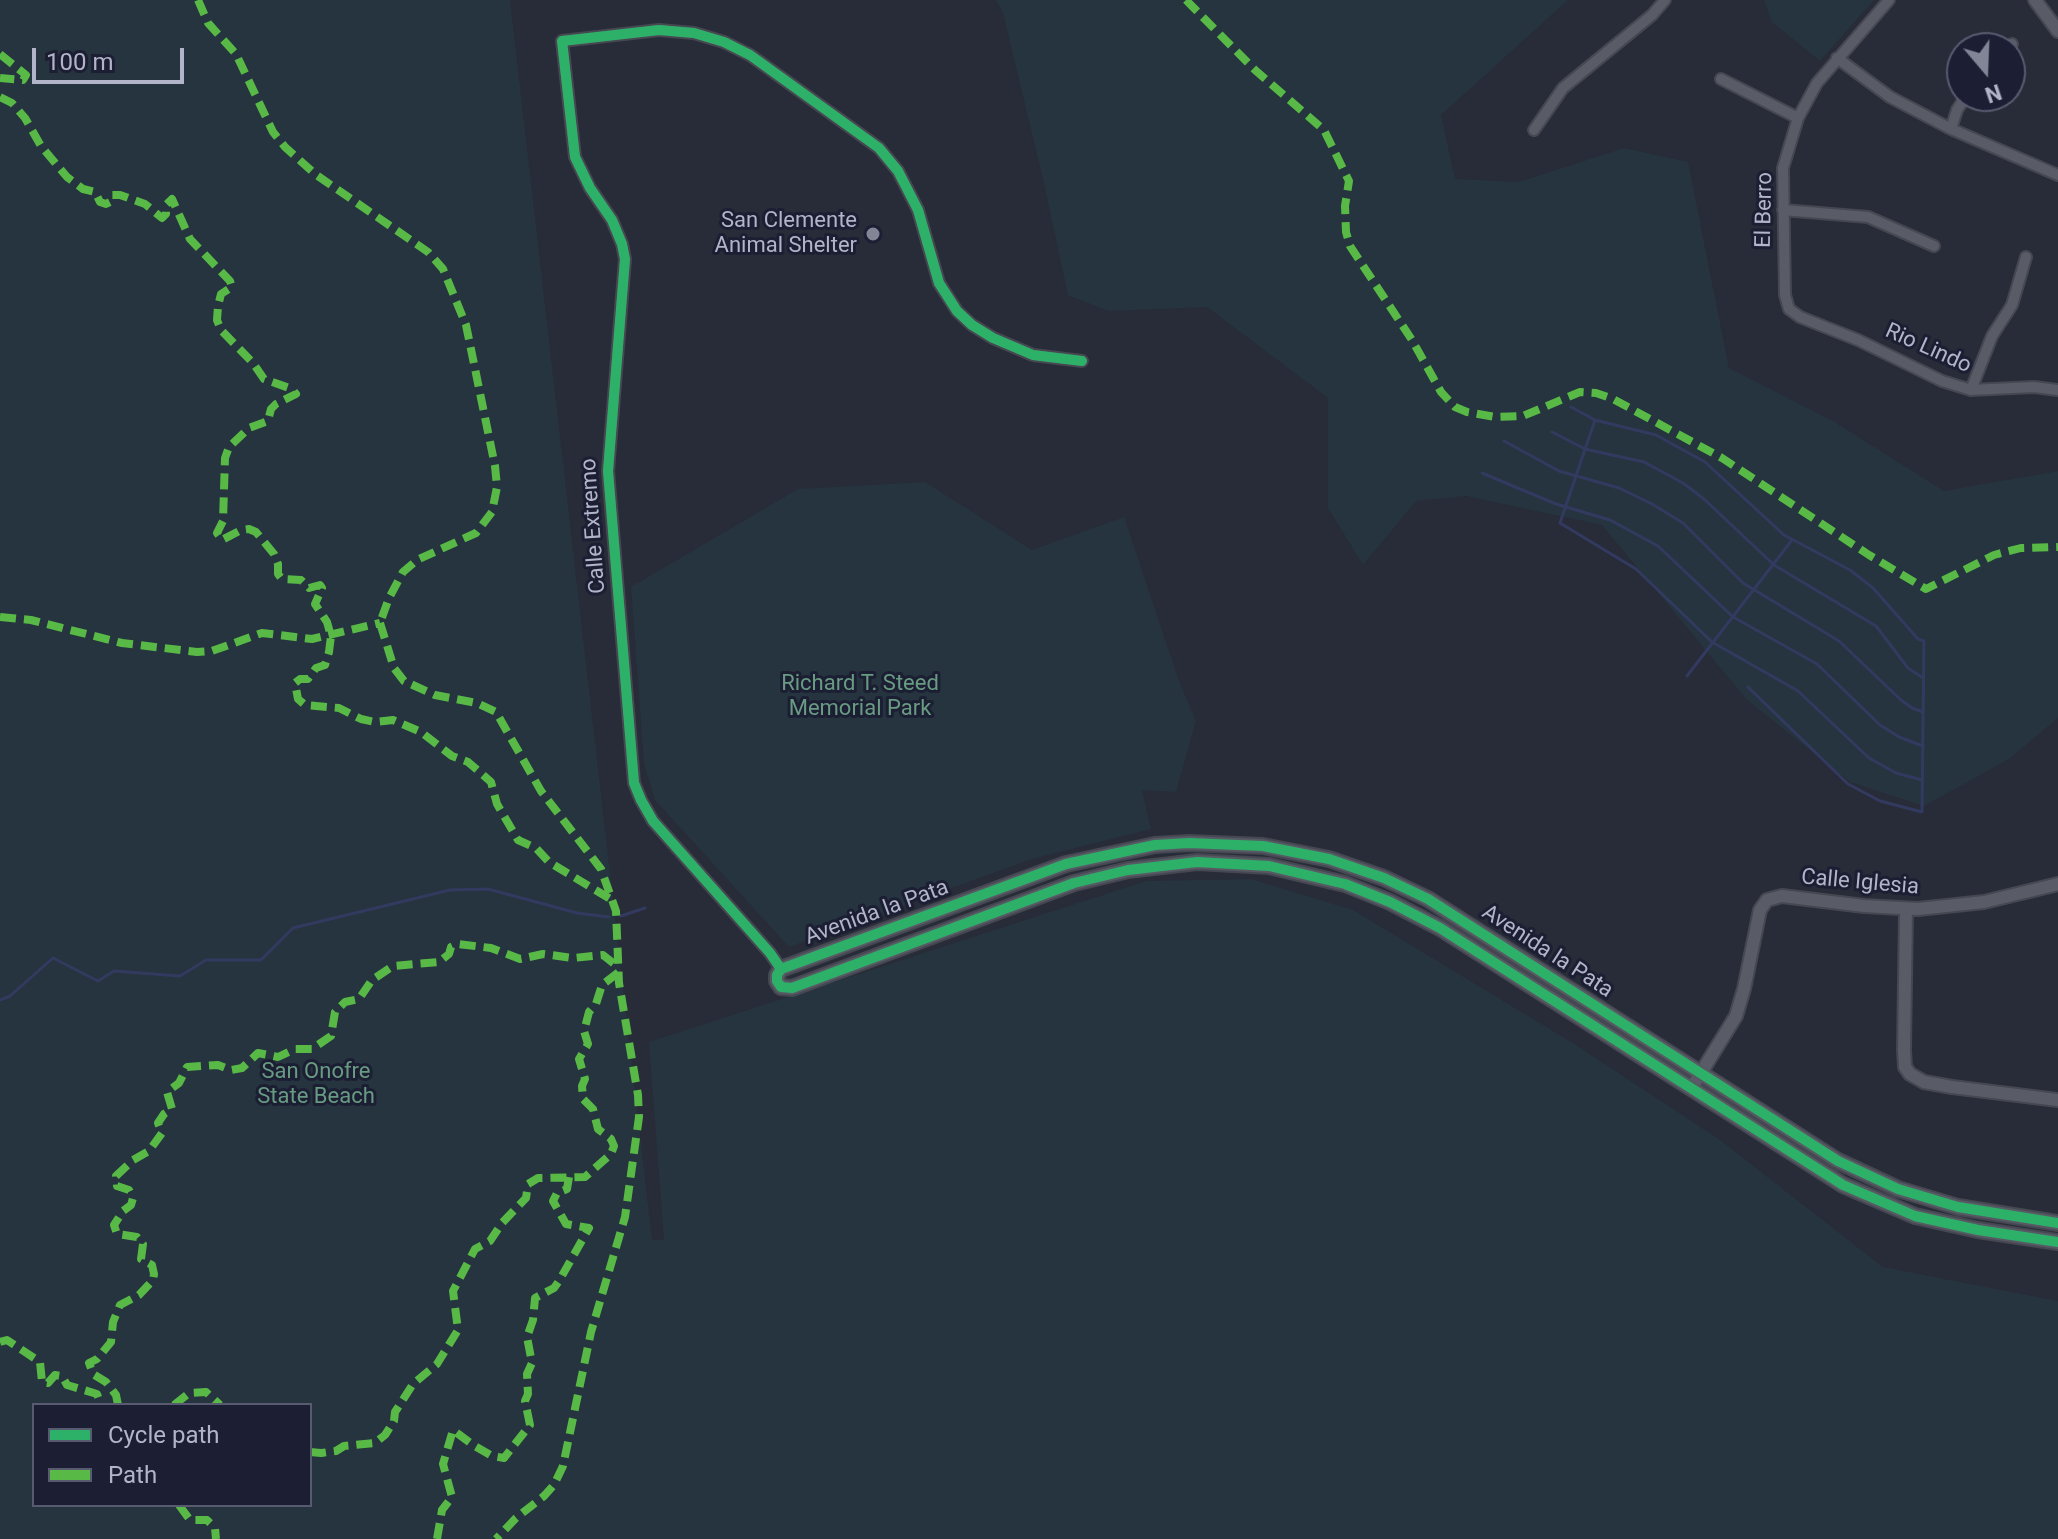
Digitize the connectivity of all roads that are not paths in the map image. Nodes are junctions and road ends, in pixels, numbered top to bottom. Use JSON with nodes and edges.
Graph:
{"nodes":[{"id":1,"x":1665,"y":0,"type":"edge"},
{"id":2,"x":1889,"y":0,"type":"edge"},
{"id":3,"x":2035,"y":0,"type":"edge"},
{"id":4,"x":2058,"y":31,"type":"edge"},
{"id":5,"x":1837,"y":58,"type":"junction"},
{"id":6,"x":1721,"y":79,"type":"dead end"},
{"id":7,"x":1956,"y":112,"type":"edge"},
{"id":8,"x":1798,"y":118,"type":"junction"},
{"id":9,"x":1951,"y":129,"type":"junction"},
{"id":10,"x":1534,"y":130,"type":"dead end"},
{"id":11,"x":2058,"y":175,"type":"edge"},
{"id":12,"x":1783,"y":210,"type":"junction"},
{"id":13,"x":1934,"y":246,"type":"dead end"},
{"id":14,"x":2026,"y":257,"type":"dead end"},
{"id":15,"x":1789,"y":309,"type":"joint"},
{"id":16,"x":1082,"y":361,"type":"dead end"},
{"id":17,"x":1971,"y":390,"type":"junction"},
{"id":18,"x":2058,"y":390,"type":"edge"},
{"id":19,"x":2058,"y":884,"type":"edge"},
{"id":20,"x":1906,"y":910,"type":"junction"},
{"id":21,"x":781,"y":969,"type":"junction"},
{"id":22,"x":1702,"y":1072,"type":"junction"},
{"id":23,"x":1691,"y":1089,"type":"junction"},
{"id":24,"x":2058,"y":1100,"type":"edge"},
{"id":25,"x":2058,"y":1223,"type":"edge"},
{"id":26,"x":2058,"y":1242,"type":"edge"}],
"edges":[{"from":1,"to":10,"type":"street"},
{"from":2,"to":5,"type":"street","name":"El Berro"},
{"from":3,"to":4,"type":"street"},
{"from":5,"to":8,"type":"street","name":"El Berro"},
{"from":5,"to":9,"type":"street"},
{"from":6,"to":8,"type":"street"},
{"from":7,"to":9,"type":"street"},
{"from":8,"to":12,"type":"street","name":"El Berro"},
{"from":9,"to":11,"type":"street"},
{"from":12,"to":13,"type":"street"},
{"from":12,"to":15,"type":"street","name":"El Berro"},
{"from":14,"to":17,"type":"street"},
{"from":15,"to":17,"type":"street","name":"Rio Lindo"},
{"from":16,"to":21,"type":"street","name":"Calle Extremo"},
{"from":17,"to":18,"type":"street","name":"Rio Lindo"},
{"from":19,"to":20,"type":"street","name":"Calle Iglesia"},
{"from":20,"to":22,"type":"street","name":"Calle Iglesia"},
{"from":20,"to":24,"type":"street"},
{"from":21,"to":22,"type":"main road","name":"Avenida la Pata"},
{"from":21,"to":23,"type":"main road","name":"Avenida la Pata"},
{"from":22,"to":23,"type":"street","name":"Calle Iglesia"},
{"from":22,"to":25,"type":"main road","name":"Avenida la Pata"},
{"from":23,"to":26,"type":"main road","name":"Avenida la Pata"}]}
